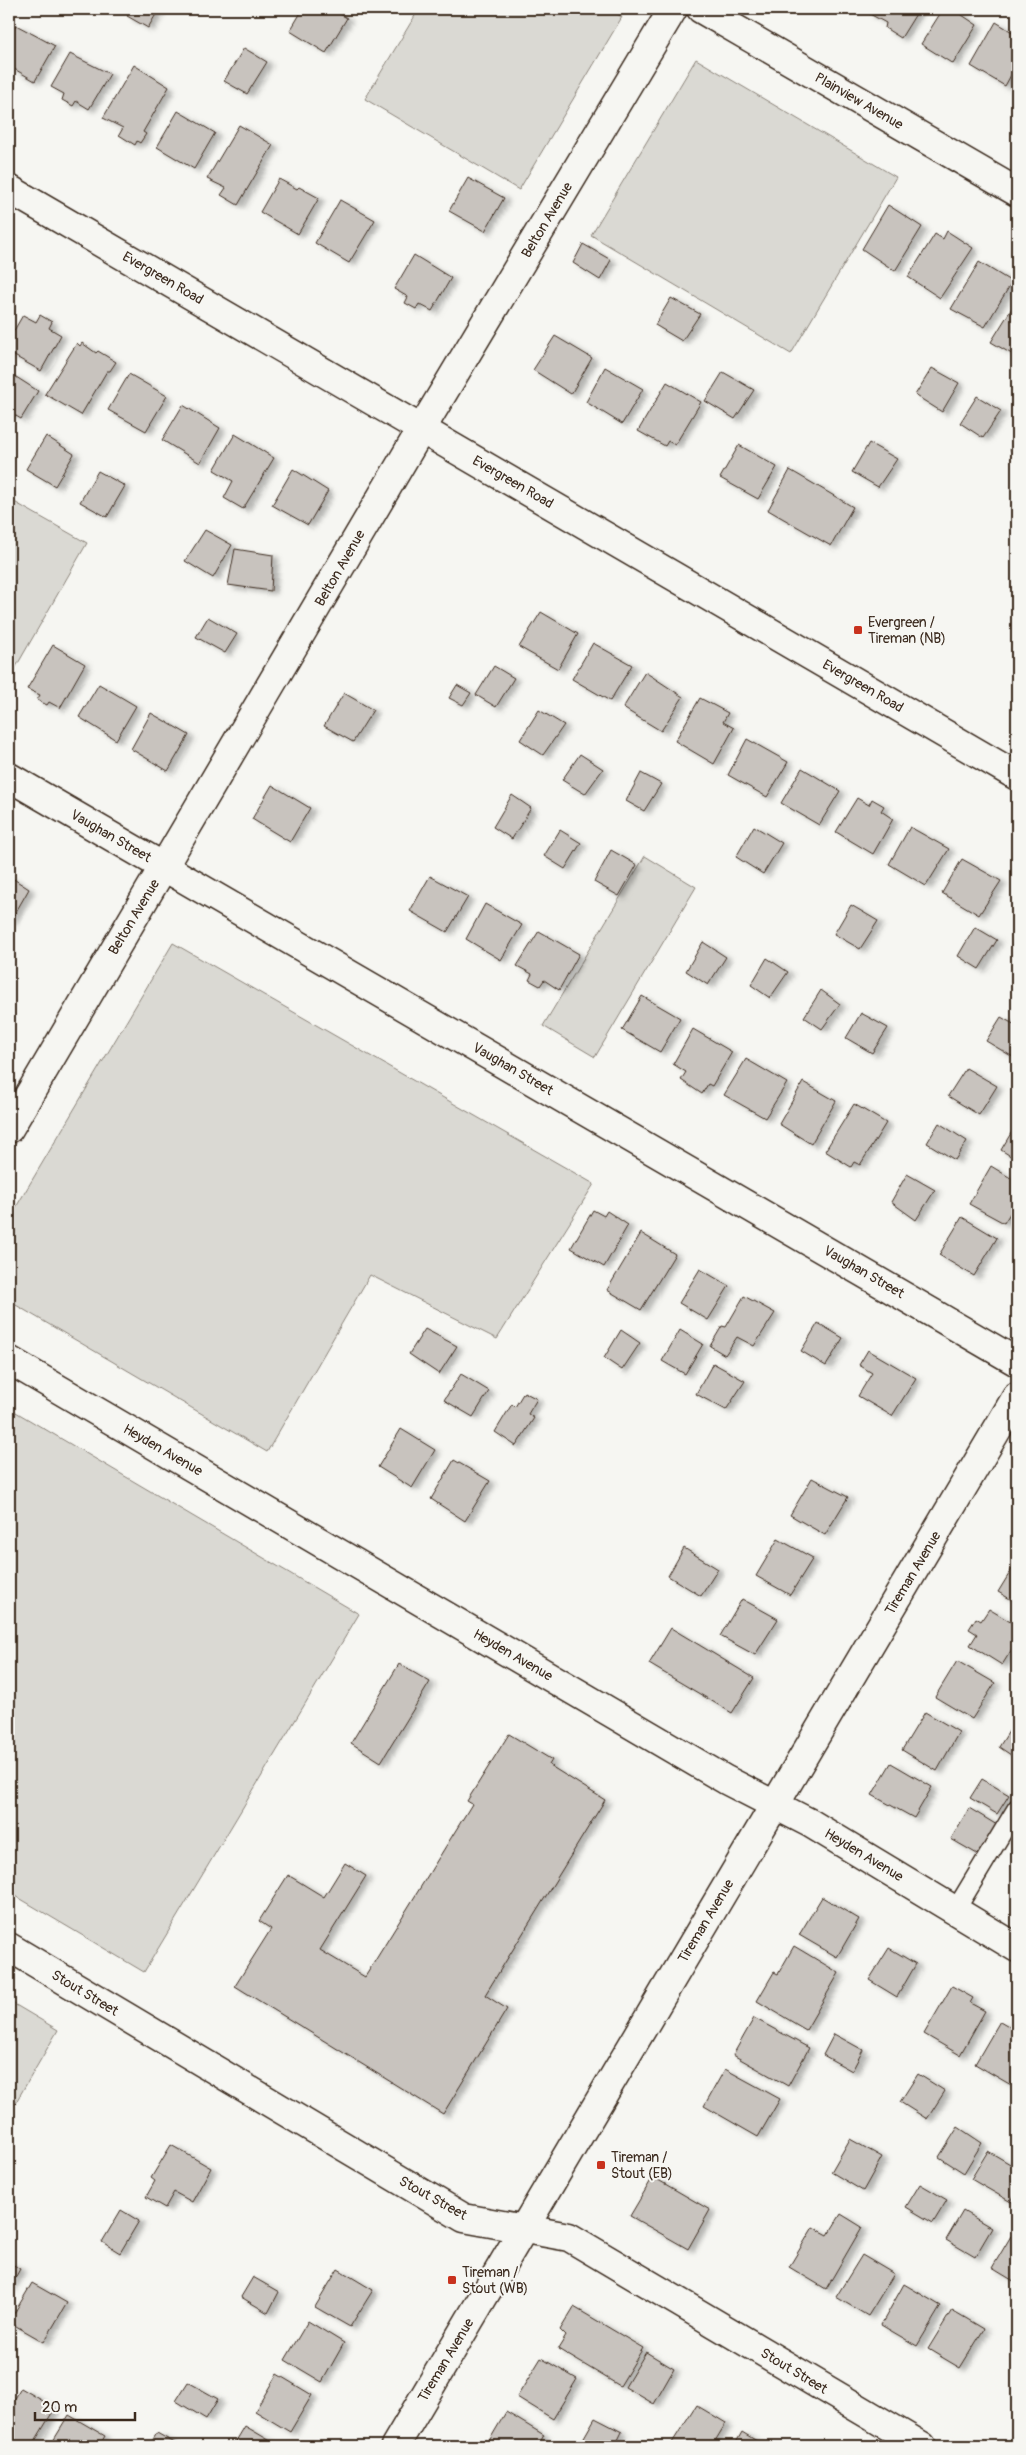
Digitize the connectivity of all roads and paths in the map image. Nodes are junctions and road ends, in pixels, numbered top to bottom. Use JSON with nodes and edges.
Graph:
{"nodes":[{"id":1,"x":673,"y":9,"type":"edge"},
{"id":2,"x":701,"y":9,"type":"edge"},
{"id":3,"x":9,"y":189,"type":"edge"},
{"id":4,"x":1017,"y":192,"type":"edge"},
{"id":5,"x":422,"y":428,"type":"junction"},
{"id":6,"x":1017,"y":776,"type":"edge"},
{"id":7,"x":9,"y":777,"type":"edge"},
{"id":8,"x":164,"y":867,"type":"junction"},
{"id":9,"x":9,"y":1129,"type":"edge"},
{"id":10,"x":9,"y":1360,"type":"edge"},
{"id":11,"x":1017,"y":1362,"type":"edge"},
{"id":12,"x":1017,"y":1396,"type":"edge"},
{"id":13,"x":776,"y":1805,"type":"junction"},
{"id":14,"x":1017,"y":1808,"type":"edge"},
{"id":15,"x":956,"y":1911,"type":"junction"},
{"id":16,"x":9,"y":1947,"type":"edge"},
{"id":17,"x":1017,"y":1948,"type":"edge"},
{"id":18,"x":524,"y":2228,"type":"junction"},
{"id":19,"x":395,"y":2446,"type":"edge"},
{"id":20,"x":922,"y":2446,"type":"edge"}],
"edges":[{"from":1,"to":5,"type":"street","name":"Belton Avenue"},
{"from":2,"to":4,"type":"street","name":"Plainview Avenue"},
{"from":3,"to":5,"type":"street","name":"Evergreen Road"},
{"from":5,"to":6,"type":"street","name":"Evergreen Road"},
{"from":5,"to":8,"type":"street","name":"Belton Avenue"},
{"from":7,"to":8,"type":"street","name":"Vaughan Street"},
{"from":8,"to":9,"type":"street","name":"Belton Avenue"},
{"from":8,"to":11,"type":"street","name":"Vaughan Street"},
{"from":10,"to":13,"type":"street","name":"Heyden Avenue"},
{"from":12,"to":13,"type":"street","name":"Tireman Avenue"},
{"from":13,"to":15,"type":"street","name":"Heyden Avenue"},
{"from":13,"to":18,"type":"street","name":"Tireman Avenue"},
{"from":14,"to":15,"type":"lane"},
{"from":15,"to":17,"type":"street","name":"Heyden Avenue"},
{"from":16,"to":18,"type":"street","name":"Stout Street"},
{"from":18,"to":19,"type":"street","name":"Tireman Avenue"},
{"from":18,"to":20,"type":"street","name":"Stout Street"}]}
